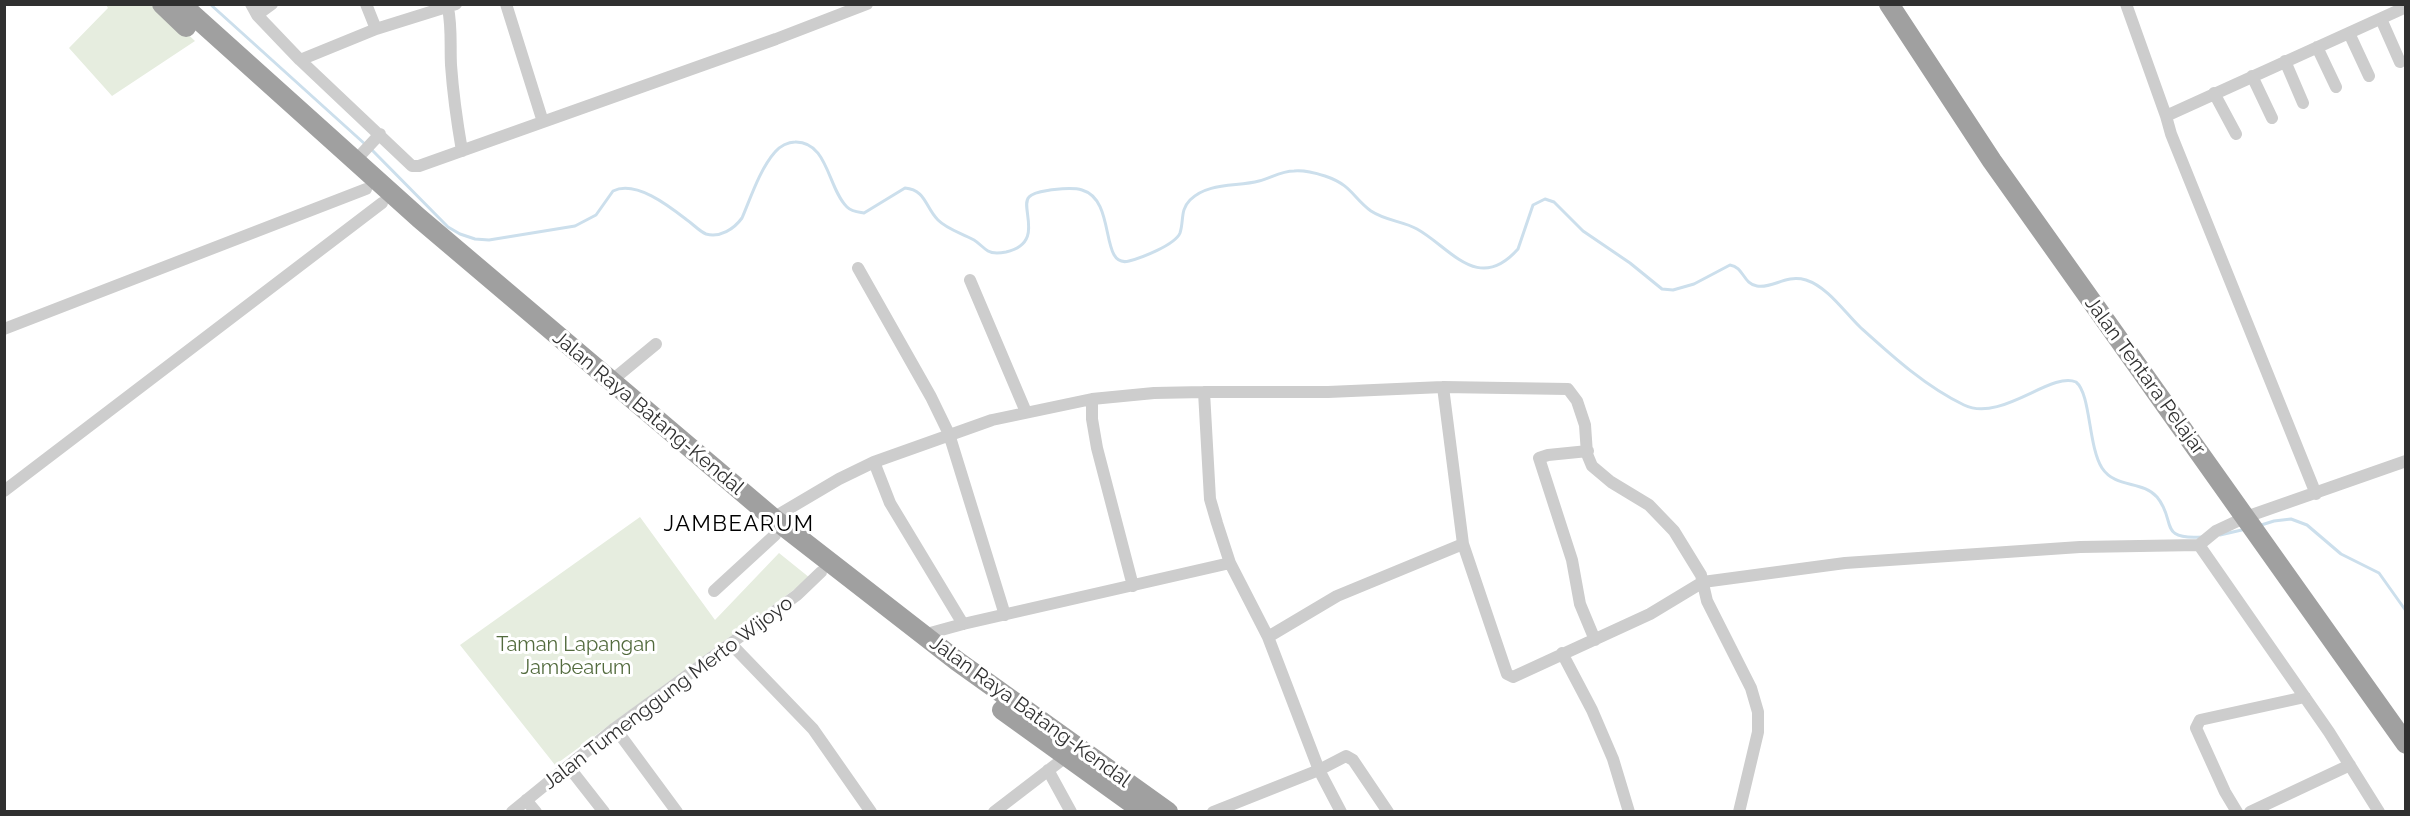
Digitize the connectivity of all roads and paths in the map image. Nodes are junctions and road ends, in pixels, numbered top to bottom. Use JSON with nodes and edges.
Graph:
{"nodes":[{"id":1,"x":162,"y":4,"type":"edge"},
{"id":2,"x":180,"y":4,"type":"edge"},
{"id":3,"x":272,"y":4,"type":"edge"},
{"id":4,"x":366,"y":4,"type":"edge"},
{"id":5,"x":506,"y":4,"type":"edge"},
{"id":6,"x":867,"y":4,"type":"edge"},
{"id":7,"x":1888,"y":4,"type":"edge"},
{"id":8,"x":2126,"y":4,"type":"edge"},
{"id":9,"x":452,"y":6,"type":"edge"},
{"id":10,"x":254,"y":8,"type":"edge"},
{"id":11,"x":2406,"y":8,"type":"edge"},
{"id":12,"x":2381,"y":19,"type":"junction"},
{"id":13,"x":376,"y":29,"type":"junction"},
{"id":14,"x":2349,"y":33,"type":"junction"},
{"id":15,"x":2317,"y":47,"type":"junction"},
{"id":16,"x":300,"y":60,"type":"junction"},
{"id":17,"x":2285,"y":61,"type":"junction"},
{"id":18,"x":2400,"y":62,"type":"dead end"},
{"id":19,"x":2252,"y":76,"type":"junction"},
{"id":20,"x":2369,"y":76,"type":"dead end"},
{"id":21,"x":2336,"y":87,"type":"dead end"},
{"id":22,"x":2214,"y":93,"type":"junction"},
{"id":23,"x":2303,"y":103,"type":"dead end"},
{"id":24,"x":2166,"y":116,"type":"junction"},
{"id":25,"x":2272,"y":118,"type":"dead end"},
{"id":26,"x":543,"y":122,"type":"junction"},
{"id":27,"x":2236,"y":134,"type":"dead end"},
{"id":28,"x":378,"y":136,"type":"junction"},
{"id":29,"x":462,"y":151,"type":"junction"},
{"id":30,"x":360,"y":156,"type":"junction"},
{"id":31,"x":366,"y":189,"type":"junction"},
{"id":32,"x":382,"y":203,"type":"junction"},
{"id":33,"x":858,"y":268,"type":"dead end"},
{"id":34,"x":970,"y":280,"type":"dead end"},
{"id":35,"x":4,"y":329,"type":"edge"},
{"id":36,"x":656,"y":344,"type":"dead end"},
{"id":37,"x":610,"y":382,"type":"junction"},
{"id":38,"x":1443,"y":387,"type":"junction"},
{"id":39,"x":1204,"y":392,"type":"junction"},
{"id":40,"x":1092,"y":399,"type":"junction"},
{"id":41,"x":1026,"y":412,"type":"junction"},
{"id":42,"x":949,"y":435,"type":"junction"},
{"id":43,"x":1588,"y":451,"type":"junction"},
{"id":44,"x":2406,"y":461,"type":"edge"},
{"id":45,"x":874,"y":462,"type":"junction"},
{"id":46,"x":4,"y":491,"type":"edge"},
{"id":47,"x":2316,"y":494,"type":"junction"},
{"id":48,"x":2248,"y":519,"type":"junction"},
{"id":49,"x":774,"y":526,"type":"junction"},
{"id":50,"x":2201,"y":543,"type":"junction"},
{"id":51,"x":1463,"y":544,"type":"junction"},
{"id":52,"x":1230,"y":563,"type":"junction"},
{"id":53,"x":821,"y":572,"type":"junction"},
{"id":54,"x":1703,"y":582,"type":"junction"},
{"id":55,"x":1133,"y":586,"type":"junction"},
{"id":56,"x":714,"y":591,"type":"dead end"},
{"id":57,"x":1005,"y":615,"type":"junction"},
{"id":58,"x":963,"y":624,"type":"junction"},
{"id":59,"x":923,"y":635,"type":"junction"},
{"id":60,"x":1268,"y":637,"type":"junction"},
{"id":61,"x":1595,"y":640,"type":"junction"},
{"id":62,"x":731,"y":644,"type":"junction"},
{"id":63,"x":1562,"y":653,"type":"junction"},
{"id":64,"x":2305,"y":698,"type":"junction"},
{"id":65,"x":615,"y":728,"type":"junction"},
{"id":66,"x":1042,"y":729,"type":"junction"},
{"id":67,"x":2406,"y":744,"type":"edge"},
{"id":68,"x":1067,"y":756,"type":"junction"},
{"id":69,"x":2349,"y":765,"type":"junction"},
{"id":70,"x":568,"y":766,"type":"junction"},
{"id":71,"x":1048,"y":770,"type":"junction"},
{"id":72,"x":1319,"y":770,"type":"junction"},
{"id":73,"x":526,"y":800,"type":"junction"},
{"id":74,"x":997,"y":811,"type":"edge"},
{"id":75,"x":512,"y":812,"type":"edge"},
{"id":76,"x":536,"y":812,"type":"edge"},
{"id":77,"x":604,"y":812,"type":"edge"},
{"id":78,"x":678,"y":812,"type":"edge"},
{"id":79,"x":871,"y":812,"type":"edge"},
{"id":80,"x":1071,"y":812,"type":"edge"},
{"id":81,"x":1144,"y":812,"type":"edge"},
{"id":82,"x":1168,"y":812,"type":"edge"},
{"id":83,"x":1213,"y":812,"type":"edge"},
{"id":84,"x":1341,"y":812,"type":"edge"},
{"id":85,"x":1388,"y":812,"type":"edge"},
{"id":86,"x":1629,"y":812,"type":"edge"},
{"id":87,"x":1739,"y":812,"type":"edge"},
{"id":88,"x":2237,"y":812,"type":"edge"},
{"id":89,"x":2250,"y":812,"type":"edge"},
{"id":90,"x":2379,"y":812,"type":"edge"}],
"edges":[{"from":1,"to":31,"type":"highway","name":"Jalan Raya Batang-Kendal"},
{"from":2,"to":30,"type":"highway","name":"Jalan Raya Batang-Kendal"},
{"from":3,"to":10,"type":"street"},
{"from":4,"to":13,"type":"street"},
{"from":5,"to":26,"type":"street"},
{"from":6,"to":26,"type":"street"},
{"from":7,"to":48,"type":"highway","name":"Jalan Tentara Pelajar"},
{"from":8,"to":24,"type":"street"},
{"from":9,"to":13,"type":"street"},
{"from":9,"to":29,"type":"street"},
{"from":10,"to":16,"type":"street"},
{"from":11,"to":12,"type":"street"},
{"from":12,"to":14,"type":"street"},
{"from":12,"to":18,"type":"street"},
{"from":13,"to":16,"type":"street"},
{"from":14,"to":15,"type":"street"},
{"from":14,"to":20,"type":"street"},
{"from":15,"to":17,"type":"street"},
{"from":15,"to":21,"type":"street"},
{"from":16,"to":28,"type":"street"},
{"from":17,"to":19,"type":"street"},
{"from":17,"to":23,"type":"street"},
{"from":19,"to":22,"type":"street"},
{"from":19,"to":25,"type":"street"},
{"from":22,"to":24,"type":"street"},
{"from":22,"to":27,"type":"street"},
{"from":24,"to":47,"type":"street"},
{"from":26,"to":29,"type":"street"},
{"from":28,"to":29,"type":"street"},
{"from":28,"to":30,"type":"street"},
{"from":30,"to":37,"type":"highway","name":"Jalan Raya Batang-Kendal"},
{"from":31,"to":32,"type":"highway","name":"Jalan Raya Batang-Kendal"},
{"from":31,"to":35,"type":"street"},
{"from":32,"to":46,"type":"street"},
{"from":32,"to":49,"type":"highway","name":"Jalan Raya Batang-Kendal"},
{"from":33,"to":42,"type":"street"},
{"from":34,"to":41,"type":"street"},
{"from":36,"to":37,"type":"street"},
{"from":37,"to":49,"type":"highway","name":"Jalan Raya Batang-Kendal"},
{"from":38,"to":39,"type":"street"},
{"from":38,"to":43,"type":"street"},
{"from":38,"to":51,"type":"street"},
{"from":39,"to":40,"type":"street"},
{"from":39,"to":52,"type":"street"},
{"from":40,"to":41,"type":"street"},
{"from":40,"to":55,"type":"street"},
{"from":41,"to":42,"type":"street"},
{"from":42,"to":45,"type":"street"},
{"from":42,"to":57,"type":"street"},
{"from":43,"to":54,"type":"street"},
{"from":43,"to":61,"type":"street"},
{"from":44,"to":47,"type":"street"},
{"from":45,"to":49,"type":"street"},
{"from":45,"to":58,"type":"street"},
{"from":47,"to":48,"type":"street"},
{"from":48,"to":50,"type":"street"},
{"from":48,"to":67,"type":"highway","name":"Jalan Tentara Pelajar"},
{"from":49,"to":53,"type":"highway","name":"Jalan Raya Batang-Kendal"},
{"from":49,"to":56,"type":"street"},
{"from":49,"to":59,"type":"highway","name":"Jalan Raya Batang-Kendal"},
{"from":50,"to":54,"type":"street"},
{"from":50,"to":64,"type":"street"},
{"from":51,"to":60,"type":"street"},
{"from":51,"to":63,"type":"street"},
{"from":52,"to":55,"type":"street"},
{"from":52,"to":60,"type":"street"},
{"from":53,"to":62,"type":"street","name":"Jalan Tumenggung Merto Wijoyo"},
{"from":53,"to":66,"type":"highway","name":"Jalan Raya Batang-Kendal"},
{"from":54,"to":61,"type":"street"},
{"from":54,"to":87,"type":"street"},
{"from":55,"to":57,"type":"street"},
{"from":57,"to":58,"type":"street"},
{"from":58,"to":59,"type":"street"},
{"from":59,"to":66,"type":"highway","name":"Jalan Raya Batang-Kendal"},
{"from":60,"to":72,"type":"street"},
{"from":61,"to":63,"type":"street"},
{"from":62,"to":65,"type":"street","name":"Jalan Tumenggung Merto Wijoyo"},
{"from":62,"to":79,"type":"street"},
{"from":63,"to":86,"type":"street"},
{"from":64,"to":69,"type":"street"},
{"from":64,"to":88,"type":"street"},
{"from":65,"to":70,"type":"street","name":"Jalan Tumenggung Merto Wijoyo"},
{"from":65,"to":78,"type":"street"},
{"from":66,"to":68,"type":"highway","name":"Jalan Raya Batang-Kendal"},
{"from":66,"to":82,"type":"highway","name":"Jalan Raya Batang-Kendal"},
{"from":68,"to":71,"type":"street"},
{"from":68,"to":81,"type":"highway","name":"Jalan Raya Batang-Kendal"},
{"from":69,"to":89,"type":"street"},
{"from":69,"to":90,"type":"street"},
{"from":70,"to":73,"type":"street","name":"Jalan Tumenggung Merto Wijoyo"},
{"from":70,"to":77,"type":"street"},
{"from":71,"to":74,"type":"street"},
{"from":71,"to":80,"type":"street"},
{"from":72,"to":83,"type":"street"},
{"from":72,"to":84,"type":"street"},
{"from":72,"to":85,"type":"street"},
{"from":73,"to":75,"type":"street","name":"Jalan Tumenggung Merto Wijoyo"},
{"from":73,"to":76,"type":"street"}]}
